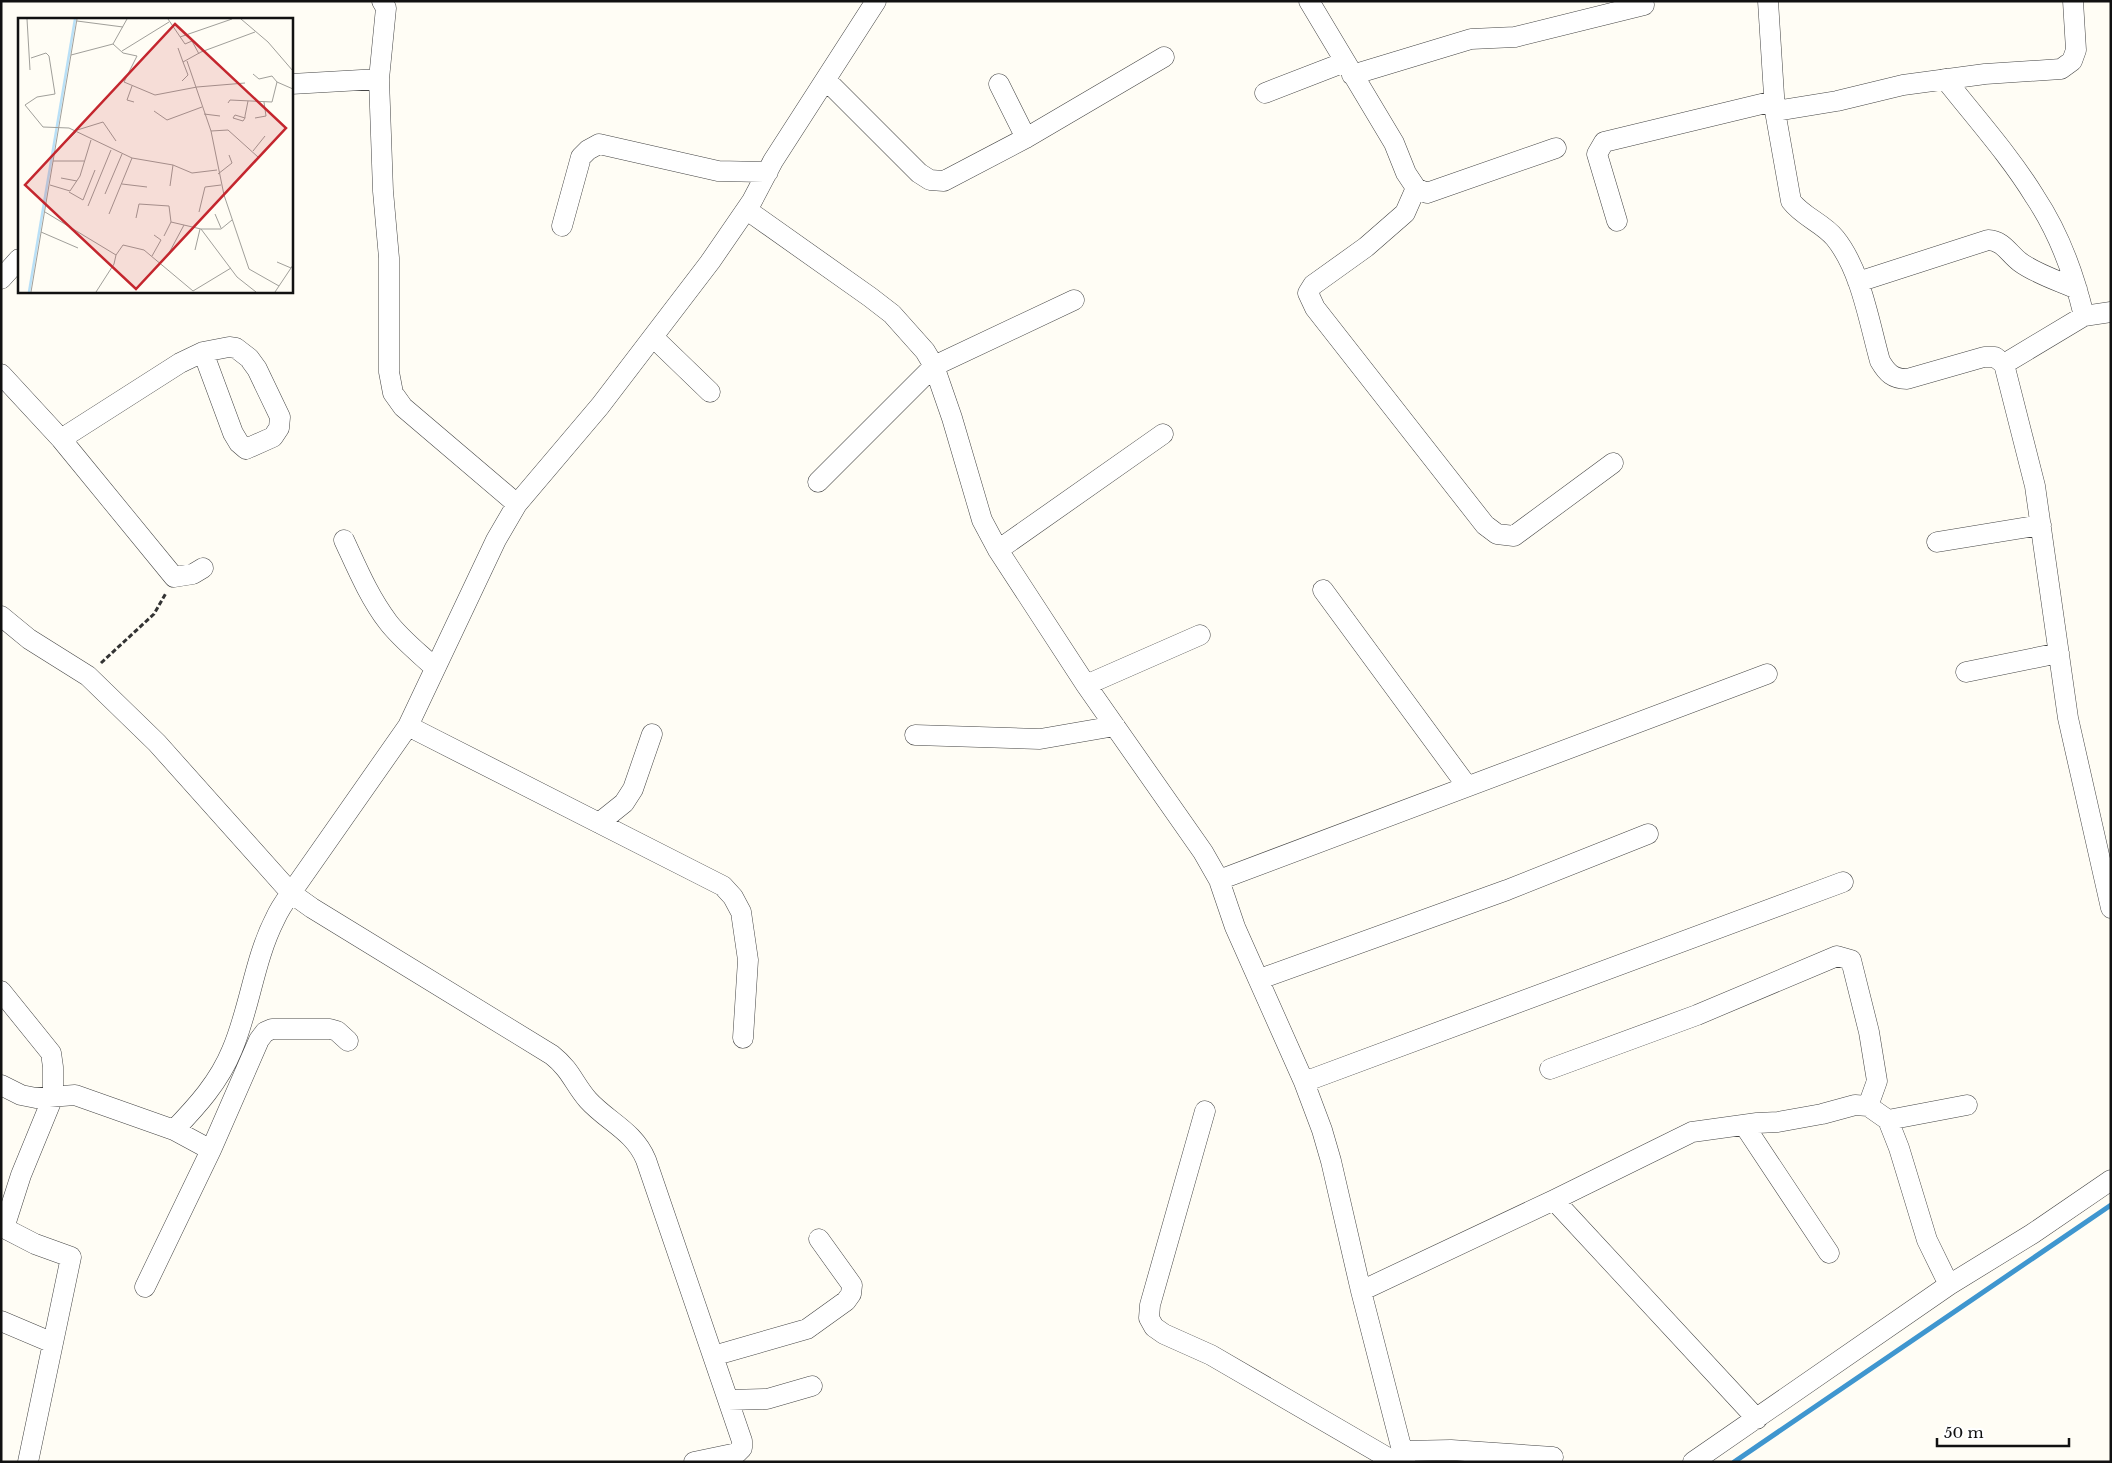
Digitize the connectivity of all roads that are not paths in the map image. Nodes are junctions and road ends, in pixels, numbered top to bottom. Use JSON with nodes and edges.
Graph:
{"nodes":[{"id":1,"x":382,"y":1,"type":"edge"},
{"id":2,"x":876,"y":1,"type":"edge"},
{"id":3,"x":1309,"y":1,"type":"edge"},
{"id":4,"x":1768,"y":1,"type":"edge"},
{"id":5,"x":2073,"y":1,"type":"edge"},
{"id":6,"x":1644,"y":5,"type":"dead end"},
{"id":7,"x":1164,"y":57,"type":"dead end"},
{"id":8,"x":1348,"y":68,"type":"junction"},
{"id":9,"x":379,"y":79,"type":"junction"},
{"id":10,"x":1945,"y":79,"type":"junction"},
{"id":11,"x":826,"y":80,"type":"junction"},
{"id":12,"x":292,"y":84,"type":"edge"},
{"id":13,"x":999,"y":84,"type":"dead end"},
{"id":14,"x":1265,"y":93,"type":"dead end"},
{"id":15,"x":1775,"y":106,"type":"junction"},
{"id":16,"x":1026,"y":138,"type":"junction"},
{"id":17,"x":1556,"y":148,"type":"dead end"},
{"id":18,"x":768,"y":172,"type":"junction"},
{"id":19,"x":1416,"y":188,"type":"junction"},
{"id":20,"x":746,"y":210,"type":"junction"},
{"id":21,"x":1617,"y":221,"type":"dead end"},
{"id":22,"x":562,"y":226,"type":"dead end"},
{"id":23,"x":18,"y":260,"type":"edge"},
{"id":24,"x":1,"y":279,"type":"edge"},
{"id":25,"x":1858,"y":282,"type":"junction"},
{"id":26,"x":2077,"y":289,"type":"junction"},
{"id":27,"x":1074,"y":300,"type":"dead end"},
{"id":28,"x":2111,"y":312,"type":"edge"},
{"id":29,"x":2084,"y":316,"type":"junction"},
{"id":30,"x":653,"y":337,"type":"junction"},
{"id":31,"x":203,"y":352,"type":"junction"},
{"id":32,"x":2004,"y":364,"type":"junction"},
{"id":33,"x":934,"y":366,"type":"junction"},
{"id":34,"x":1,"y":374,"type":"edge"},
{"id":35,"x":710,"y":392,"type":"dead end"},
{"id":36,"x":1163,"y":434,"type":"dead end"},
{"id":37,"x":61,"y":439,"type":"junction"},
{"id":38,"x":1613,"y":463,"type":"dead end"},
{"id":39,"x":818,"y":482,"type":"dead end"},
{"id":40,"x":517,"y":504,"type":"junction"},
{"id":41,"x":2041,"y":525,"type":"junction"},
{"id":42,"x":344,"y":540,"type":"dead end"},
{"id":43,"x":1937,"y":542,"type":"dead end"},
{"id":44,"x":998,"y":550,"type":"junction"},
{"id":45,"x":204,"y":568,"type":"dead end"},
{"id":46,"x":1323,"y":590,"type":"dead end"},
{"id":47,"x":1,"y":616,"type":"edge"},
{"id":48,"x":1200,"y":635,"type":"dead end"},
{"id":49,"x":2060,"y":653,"type":"junction"},
{"id":50,"x":435,"y":668,"type":"junction"},
{"id":51,"x":1966,"y":672,"type":"dead end"},
{"id":52,"x":1767,"y":674,"type":"dead end"},
{"id":53,"x":1086,"y":685,"type":"junction"},
{"id":54,"x":408,"y":726,"type":"junction"},
{"id":55,"x":1115,"y":726,"type":"junction"},
{"id":56,"x":652,"y":734,"type":"dead end"},
{"id":57,"x":915,"y":735,"type":"dead end"},
{"id":58,"x":1468,"y":786,"type":"junction"},
{"id":59,"x":599,"y":823,"type":"junction"},
{"id":60,"x":1648,"y":834,"type":"dead end"},
{"id":61,"x":1219,"y":880,"type":"junction"},
{"id":62,"x":1843,"y":882,"type":"dead end"},
{"id":63,"x":291,"y":892,"type":"junction"},
{"id":64,"x":2111,"y":908,"type":"edge"},
{"id":65,"x":1260,"y":979,"type":"junction"},
{"id":66,"x":1,"y":991,"type":"edge"},
{"id":67,"x":743,"y":1038,"type":"dead end"},
{"id":68,"x":348,"y":1041,"type":"dead end"},
{"id":69,"x":1550,"y":1069,"type":"dead end"},
{"id":70,"x":1304,"y":1082,"type":"junction"},
{"id":71,"x":1,"y":1085,"type":"edge"},
{"id":72,"x":53,"y":1097,"type":"junction"},
{"id":73,"x":1966,"y":1105,"type":"dead end"},
{"id":74,"x":1868,"y":1106,"type":"junction"},
{"id":75,"x":1205,"y":1111,"type":"dead end"},
{"id":76,"x":1888,"y":1120,"type":"junction"},
{"id":77,"x":1744,"y":1125,"type":"junction"},
{"id":78,"x":174,"y":1130,"type":"junction"},
{"id":79,"x":211,"y":1150,"type":"junction"},
{"id":80,"x":2111,"y":1180,"type":"edge"},
{"id":81,"x":1554,"y":1200,"type":"junction"},
{"id":82,"x":2,"y":1231,"type":"edge"},
{"id":83,"x":819,"y":1239,"type":"dead end"},
{"id":84,"x":1828,"y":1253,"type":"dead end"},
{"id":85,"x":1949,"y":1285,"type":"junction"},
{"id":86,"x":146,"y":1286,"type":"dead end"},
{"id":87,"x":1361,"y":1291,"type":"junction"},
{"id":88,"x":1,"y":1321,"type":"edge"},
{"id":89,"x":53,"y":1343,"type":"junction"},
{"id":90,"x":713,"y":1356,"type":"junction"},
{"id":91,"x":812,"y":1386,"type":"dead end"},
{"id":92,"x":728,"y":1400,"type":"junction"},
{"id":93,"x":1757,"y":1419,"type":"junction"},
{"id":94,"x":1553,"y":1457,"type":"dead end"},
{"id":95,"x":1401,"y":1458,"type":"edge"},
{"id":96,"x":28,"y":1462,"type":"edge"},
{"id":97,"x":694,"y":1462,"type":"edge"},
{"id":98,"x":1693,"y":1462,"type":"edge"}],
"edges":[{"from":1,"to":9,"type":"street"},
{"from":2,"to":11,"type":"street"},
{"from":3,"to":8,"type":"street"},
{"from":4,"to":15,"type":"street"},
{"from":5,"to":10,"type":"street"},
{"from":6,"to":8,"type":"street"},
{"from":7,"to":16,"type":"street"},
{"from":8,"to":14,"type":"street"},
{"from":8,"to":19,"type":"street"},
{"from":9,"to":12,"type":"street"},
{"from":9,"to":40,"type":"street"},
{"from":10,"to":15,"type":"street"},
{"from":10,"to":26,"type":"street"},
{"from":11,"to":16,"type":"street"},
{"from":11,"to":18,"type":"street"},
{"from":13,"to":16,"type":"street"},
{"from":15,"to":21,"type":"street"},
{"from":15,"to":25,"type":"street"},
{"from":17,"to":19,"type":"street"},
{"from":18,"to":20,"type":"street"},
{"from":18,"to":22,"type":"street"},
{"from":19,"to":38,"type":"street"},
{"from":20,"to":30,"type":"street"},
{"from":20,"to":33,"type":"street"},
{"from":23,"to":24,"type":"street"},
{"from":25,"to":26,"type":"street"},
{"from":25,"to":32,"type":"street"},
{"from":26,"to":29,"type":"street"},
{"from":27,"to":33,"type":"street"},
{"from":28,"to":29,"type":"street"},
{"from":29,"to":32,"type":"street"},
{"from":30,"to":35,"type":"street"},
{"from":30,"to":40,"type":"street"},
{"from":31,"to":31,"type":"street"},
{"from":31,"to":37,"type":"street"},
{"from":32,"to":41,"type":"street"},
{"from":33,"to":39,"type":"street"},
{"from":33,"to":44,"type":"street"},
{"from":34,"to":37,"type":"street"},
{"from":36,"to":44,"type":"street"},
{"from":37,"to":45,"type":"street"},
{"from":40,"to":50,"type":"street"},
{"from":41,"to":43,"type":"street"},
{"from":41,"to":49,"type":"street"},
{"from":42,"to":50,"type":"street"},
{"from":44,"to":53,"type":"street"},
{"from":46,"to":58,"type":"street"},
{"from":47,"to":63,"type":"street"},
{"from":48,"to":53,"type":"street"},
{"from":49,"to":51,"type":"street"},
{"from":49,"to":64,"type":"street"},
{"from":50,"to":54,"type":"street"},
{"from":52,"to":58,"type":"street"},
{"from":53,"to":55,"type":"street"},
{"from":54,"to":59,"type":"street"},
{"from":54,"to":63,"type":"street"},
{"from":55,"to":57,"type":"street"},
{"from":55,"to":61,"type":"street"},
{"from":56,"to":59,"type":"street"},
{"from":58,"to":61,"type":"street"},
{"from":59,"to":67,"type":"street"},
{"from":60,"to":65,"type":"street"},
{"from":61,"to":65,"type":"street"},
{"from":62,"to":70,"type":"street"},
{"from":63,"to":78,"type":"street"},
{"from":63,"to":90,"type":"street"},
{"from":65,"to":70,"type":"street"},
{"from":66,"to":72,"type":"street"},
{"from":68,"to":79,"type":"street"},
{"from":69,"to":74,"type":"street"},
{"from":70,"to":87,"type":"street"},
{"from":71,"to":72,"type":"street"},
{"from":72,"to":78,"type":"street"},
{"from":72,"to":82,"type":"street"},
{"from":73,"to":76,"type":"street"},
{"from":74,"to":76,"type":"street"},
{"from":74,"to":77,"type":"street"},
{"from":75,"to":95,"type":"street"},
{"from":76,"to":85,"type":"street"},
{"from":77,"to":81,"type":"street"},
{"from":77,"to":84,"type":"street"},
{"from":78,"to":79,"type":"street"},
{"from":79,"to":86,"type":"street"},
{"from":80,"to":85,"type":"street"},
{"from":81,"to":87,"type":"street"},
{"from":81,"to":93,"type":"street"},
{"from":82,"to":89,"type":"street"},
{"from":83,"to":90,"type":"street"},
{"from":85,"to":93,"type":"street"},
{"from":87,"to":95,"type":"street"},
{"from":88,"to":89,"type":"street"},
{"from":89,"to":96,"type":"street"},
{"from":90,"to":92,"type":"street"},
{"from":91,"to":92,"type":"street"},
{"from":92,"to":97,"type":"street"},
{"from":93,"to":98,"type":"street"},
{"from":94,"to":95,"type":"street"}]}
